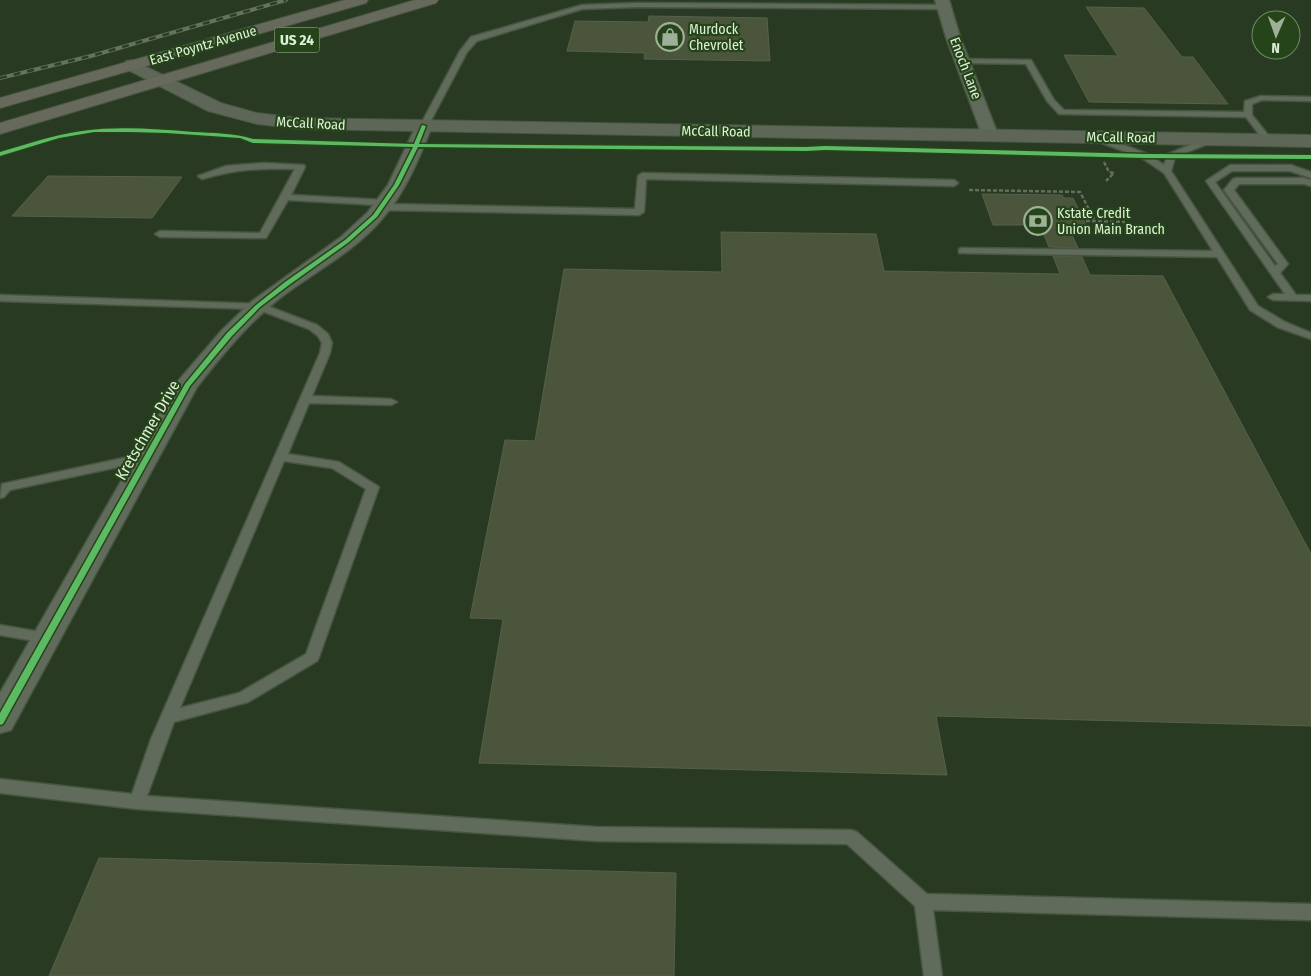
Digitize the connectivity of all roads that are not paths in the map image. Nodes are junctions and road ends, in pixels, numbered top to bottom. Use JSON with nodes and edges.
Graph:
{"nodes":[{"id":1,"x":361,"y":0,"type":"edge"},
{"id":2,"x":431,"y":0,"type":"edge"},
{"id":3,"x":637,"y":2,"type":"edge"},
{"id":4,"x":943,"y":4,"type":"edge"},
{"id":5,"x":963,"y":60,"type":"junction"},
{"id":6,"x":132,"y":65,"type":"junction"},
{"id":7,"x":163,"y":80,"type":"junction"},
{"id":8,"x":1311,"y":99,"type":"edge"},
{"id":9,"x":0,"y":103,"type":"edge"},
{"id":10,"x":1248,"y":115,"type":"junction"},
{"id":11,"x":424,"y":126,"type":"junction"},
{"id":12,"x":0,"y":129,"type":"edge"},
{"id":13,"x":990,"y":135,"type":"junction"},
{"id":14,"x":1092,"y":137,"type":"junction"},
{"id":15,"x":1212,"y":139,"type":"junction"},
{"id":16,"x":1268,"y":140,"type":"junction"},
{"id":17,"x":1311,"y":141,"type":"edge"},
{"id":18,"x":1168,"y":170,"type":"junction"},
{"id":19,"x":1311,"y":175,"type":"edge"},
{"id":20,"x":202,"y":176,"type":"dead end"},
{"id":21,"x":954,"y":183,"type":"dead end"},
{"id":22,"x":1311,"y":183,"type":"edge"},
{"id":23,"x":285,"y":197,"type":"junction"},
{"id":24,"x":383,"y":205,"type":"junction"},
{"id":25,"x":160,"y":234,"type":"dead end"},
{"id":26,"x":962,"y":251,"type":"dead end"},
{"id":27,"x":1220,"y":254,"type":"junction"},
{"id":28,"x":1275,"y":272,"type":"junction"},
{"id":29,"x":1273,"y":297,"type":"dead end"},
{"id":30,"x":0,"y":298,"type":"edge"},
{"id":31,"x":1293,"y":298,"type":"junction"},
{"id":32,"x":1311,"y":298,"type":"edge"},
{"id":33,"x":258,"y":306,"type":"junction"},
{"id":34,"x":1311,"y":336,"type":"edge"},
{"id":35,"x":306,"y":399,"type":"junction"},
{"id":36,"x":391,"y":402,"type":"dead end"},
{"id":37,"x":147,"y":457,"type":"junction"},
{"id":38,"x":281,"y":457,"type":"junction"},
{"id":39,"x":0,"y":494,"type":"edge"},
{"id":40,"x":0,"y":630,"type":"edge"},
{"id":41,"x":46,"y":638,"type":"junction"},
{"id":42,"x":169,"y":717,"type":"junction"},
{"id":43,"x":0,"y":721,"type":"edge"},
{"id":44,"x":0,"y":786,"type":"edge"},
{"id":45,"x":136,"y":802,"type":"junction"},
{"id":46,"x":923,"y":902,"type":"junction"},
{"id":47,"x":1311,"y":912,"type":"edge"},
{"id":48,"x":933,"y":976,"type":"edge"}],
"edges":[{"from":1,"to":6,"type":"highway","name":"East Poyntz Avenue","number":"US 24"},
{"from":2,"to":7,"type":"highway","name":"East Poyntz Avenue","number":"US 24"},
{"from":3,"to":4,"type":"lane"},
{"from":3,"to":11,"type":"lane"},
{"from":4,"to":5,"type":"street","name":"Enoch Lane"},
{"from":5,"to":10,"type":"lane"},
{"from":5,"to":13,"type":"street","name":"Enoch Lane"},
{"from":6,"to":7,"type":"main road","name":"McCall Road"},
{"from":6,"to":9,"type":"highway","number":"US 24"},
{"from":7,"to":11,"type":"main road","name":"McCall Road"},
{"from":7,"to":12,"type":"highway","number":"US 24"},
{"from":8,"to":10,"type":"lane"},
{"from":10,"to":16,"type":"lane"},
{"from":11,"to":13,"type":"main road","name":"McCall Road"},
{"from":11,"to":24,"type":"street","name":"Kretschmer Drive"},
{"from":13,"to":14,"type":"main road","name":"McCall Road"},
{"from":14,"to":15,"type":"main road","name":"McCall Road"},
{"from":14,"to":18,"type":"lane"},
{"from":15,"to":16,"type":"main road","name":"McCall Road"},
{"from":15,"to":18,"type":"lane"},
{"from":16,"to":17,"type":"main road","name":"McCall Road"},
{"from":18,"to":27,"type":"lane"},
{"from":19,"to":28,"type":"lane"},
{"from":20,"to":23,"type":"lane"},
{"from":21,"to":24,"type":"lane"},
{"from":22,"to":28,"type":"lane"},
{"from":23,"to":24,"type":"lane"},
{"from":23,"to":25,"type":"lane"},
{"from":24,"to":33,"type":"street","name":"Kretschmer Drive"},
{"from":26,"to":27,"type":"lane"},
{"from":27,"to":34,"type":"lane"},
{"from":28,"to":31,"type":"lane"},
{"from":29,"to":31,"type":"lane"},
{"from":30,"to":33,"type":"lane"},
{"from":31,"to":32,"type":"lane"},
{"from":33,"to":35,"type":"lane"},
{"from":33,"to":37,"type":"street","name":"Kretschmer Drive"},
{"from":35,"to":36,"type":"lane"},
{"from":35,"to":38,"type":"lane"},
{"from":37,"to":39,"type":"lane"},
{"from":37,"to":41,"type":"street","name":"Kretschmer Drive"},
{"from":38,"to":42,"type":"lane"},
{"from":38,"to":42,"type":"lane"},
{"from":40,"to":41,"type":"lane"},
{"from":41,"to":43,"type":"street","name":"Kretschmer Drive"},
{"from":42,"to":45,"type":"lane"},
{"from":44,"to":45,"type":"lane"},
{"from":45,"to":46,"type":"lane"},
{"from":46,"to":47,"type":"lane"},
{"from":46,"to":48,"type":"lane"}]}
